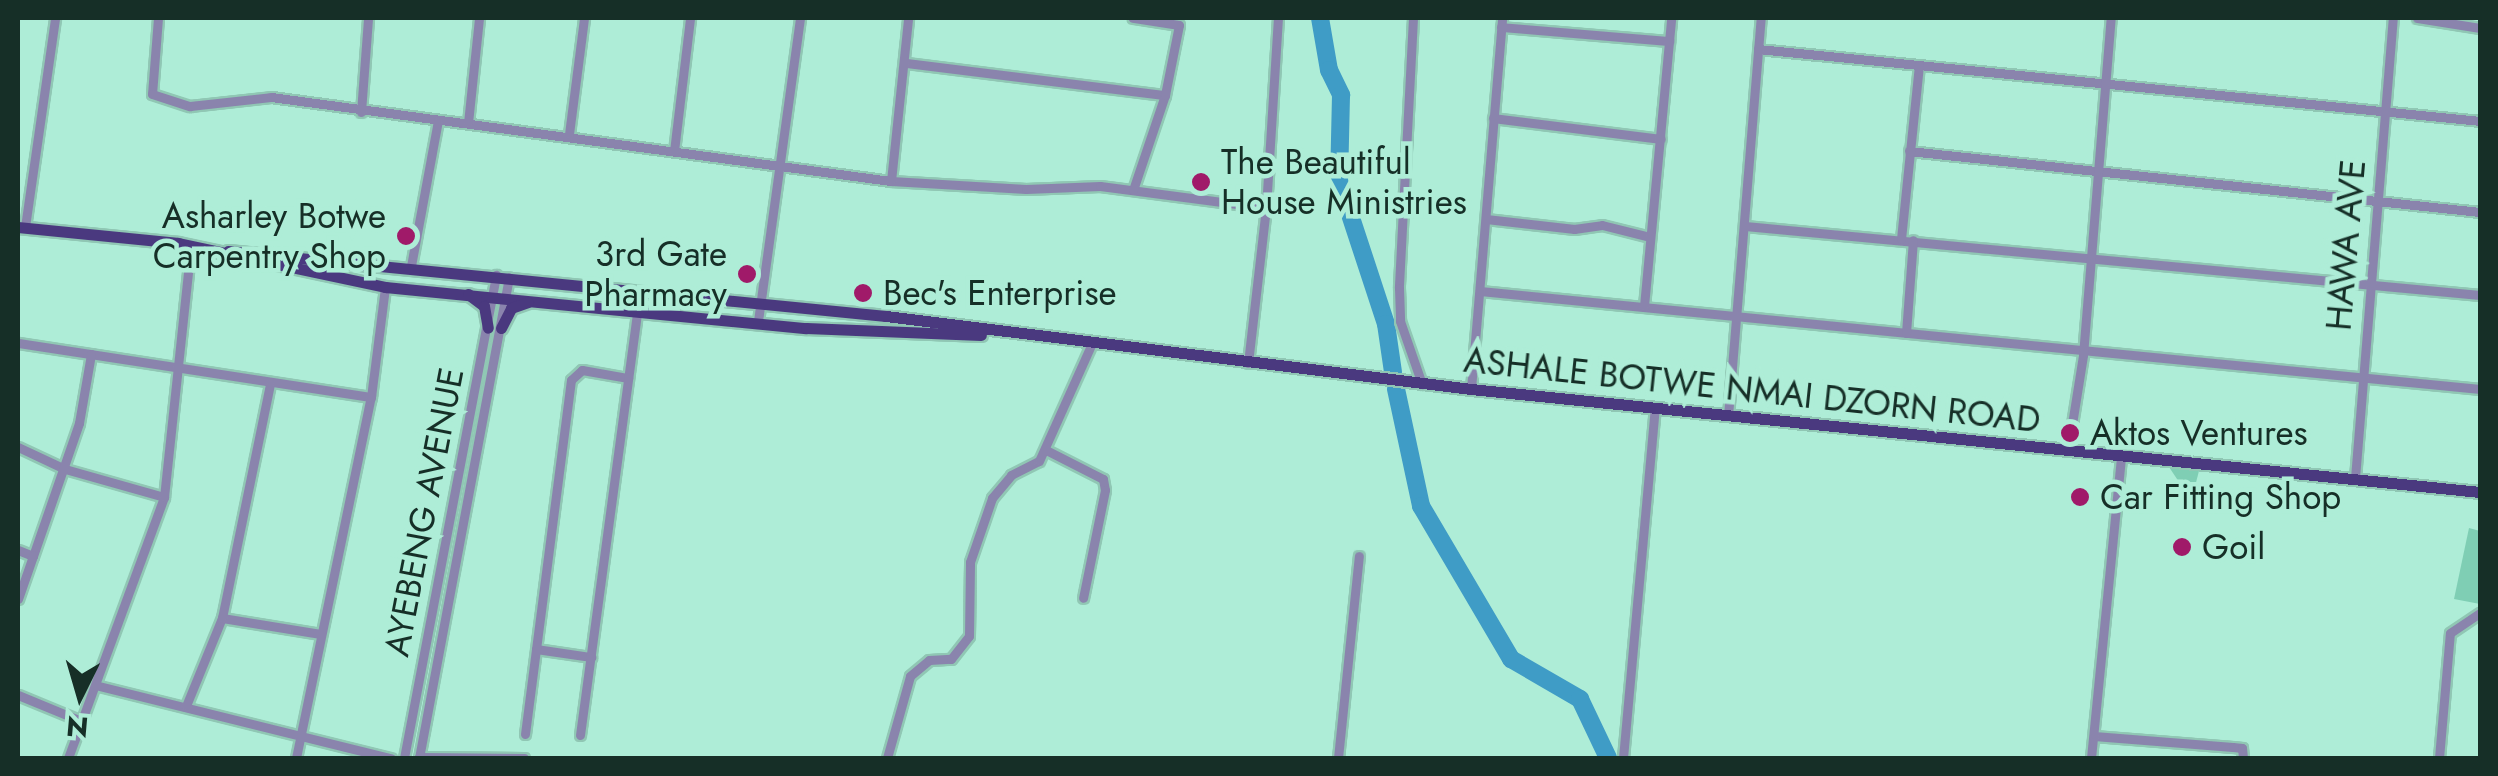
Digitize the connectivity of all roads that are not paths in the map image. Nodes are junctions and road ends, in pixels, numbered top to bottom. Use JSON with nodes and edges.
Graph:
{"nodes":[{"id":1,"x":55,"y":18,"type":"edge"},
{"id":2,"x":158,"y":18,"type":"edge"},
{"id":3,"x":368,"y":18,"type":"edge"},
{"id":4,"x":479,"y":18,"type":"edge"},
{"id":5,"x":584,"y":18,"type":"edge"},
{"id":6,"x":690,"y":18,"type":"edge"},
{"id":7,"x":800,"y":18,"type":"edge"},
{"id":8,"x":908,"y":18,"type":"edge"},
{"id":9,"x":1134,"y":18,"type":"edge"},
{"id":10,"x":1278,"y":18,"type":"edge"},
{"id":11,"x":1413,"y":18,"type":"edge"},
{"id":12,"x":1671,"y":18,"type":"edge"},
{"id":13,"x":1761,"y":18,"type":"edge"},
{"id":14,"x":2111,"y":18,"type":"edge"},
{"id":15,"x":2393,"y":18,"type":"edge"},
{"id":16,"x":2416,"y":18,"type":"edge"},
{"id":17,"x":1502,"y":22,"type":"edge"},
{"id":18,"x":2475,"y":24,"type":"edge"},
{"id":19,"x":1669,"y":41,"type":"junction"},
{"id":20,"x":1758,"y":49,"type":"junction"},
{"id":21,"x":907,"y":63,"type":"junction"},
{"id":22,"x":1919,"y":65,"type":"junction"},
{"id":23,"x":2105,"y":83,"type":"junction"},
{"id":24,"x":1165,"y":95,"type":"junction"},
{"id":25,"x":361,"y":112,"type":"junction"},
{"id":26,"x":2386,"y":113,"type":"junction"},
{"id":27,"x":1494,"y":118,"type":"junction"},
{"id":28,"x":2480,"y":121,"type":"edge"},
{"id":29,"x":438,"y":122,"type":"junction"},
{"id":30,"x":468,"y":122,"type":"junction"},
{"id":31,"x":569,"y":134,"type":"junction"},
{"id":32,"x":1660,"y":139,"type":"junction"},
{"id":33,"x":674,"y":151,"type":"junction"},
{"id":34,"x":1909,"y":151,"type":"junction"},
{"id":35,"x":782,"y":168,"type":"junction"},
{"id":36,"x":2098,"y":170,"type":"junction"},
{"id":37,"x":890,"y":181,"type":"junction"},
{"id":38,"x":1133,"y":190,"type":"junction"},
{"id":39,"x":2378,"y":202,"type":"junction"},
{"id":40,"x":1266,"y":208,"type":"junction"},
{"id":41,"x":2480,"y":212,"type":"edge"},
{"id":42,"x":1486,"y":219,"type":"junction"},
{"id":43,"x":1745,"y":226,"type":"junction"},
{"id":44,"x":21,"y":227,"type":"edge"},
{"id":45,"x":1650,"y":237,"type":"junction"},
{"id":46,"x":1907,"y":240,"type":"junction"},
{"id":47,"x":191,"y":246,"type":"junction"},
{"id":48,"x":228,"y":251,"type":"junction"},
{"id":49,"x":2092,"y":258,"type":"junction"},
{"id":50,"x":411,"y":266,"type":"junction"},
{"id":51,"x":502,"y":276,"type":"junction"},
{"id":52,"x":385,"y":286,"type":"junction"},
{"id":53,"x":2371,"y":287,"type":"junction"},
{"id":54,"x":1480,"y":290,"type":"junction"},
{"id":55,"x":468,"y":294,"type":"junction"},
{"id":56,"x":2480,"y":295,"type":"edge"},
{"id":57,"x":500,"y":296,"type":"junction"},
{"id":58,"x":536,"y":300,"type":"junction"},
{"id":59,"x":761,"y":304,"type":"junction"},
{"id":60,"x":1644,"y":306,"type":"junction"},
{"id":61,"x":638,"y":308,"type":"junction"},
{"id":62,"x":1738,"y":316,"type":"junction"},
{"id":63,"x":758,"y":321,"type":"junction"},
{"id":64,"x":495,"y":328,"type":"junction"},
{"id":65,"x":1906,"y":333,"type":"junction"},
{"id":66,"x":1020,"y":335,"type":"junction"},
{"id":67,"x":1092,"y":342,"type":"junction"},
{"id":68,"x":18,"y":343,"type":"edge"},
{"id":69,"x":92,"y":354,"type":"junction"},
{"id":70,"x":2083,"y":354,"type":"junction"},
{"id":71,"x":1248,"y":363,"type":"junction"},
{"id":72,"x":179,"y":369,"type":"junction"},
{"id":73,"x":628,"y":378,"type":"junction"},
{"id":74,"x":2362,"y":380,"type":"junction"},
{"id":75,"x":1422,"y":384,"type":"junction"},
{"id":76,"x":270,"y":386,"type":"junction"},
{"id":77,"x":1471,"y":389,"type":"junction"},
{"id":78,"x":2480,"y":389,"type":"edge"},
{"id":79,"x":371,"y":397,"type":"junction"},
{"id":80,"x":1655,"y":409,"type":"junction"},
{"id":81,"x":1728,"y":416,"type":"junction"},
{"id":82,"x":18,"y":448,"type":"edge"},
{"id":83,"x":1046,"y":450,"type":"junction"},
{"id":84,"x":2068,"y":450,"type":"junction"},
{"id":85,"x":2121,"y":455,"type":"junction"},
{"id":86,"x":65,"y":470,"type":"junction"},
{"id":87,"x":2355,"y":478,"type":"junction"},
{"id":88,"x":2480,"y":492,"type":"edge"},
{"id":89,"x":164,"y":496,"type":"junction"},
{"id":90,"x":18,"y":550,"type":"edge"},
{"id":91,"x":33,"y":556,"type":"junction"},
{"id":92,"x":1358,"y":556,"type":"dead end"},
{"id":93,"x":1083,"y":598,"type":"dead end"},
{"id":94,"x":18,"y":599,"type":"edge"},
{"id":95,"x":2480,"y":613,"type":"edge"},
{"id":96,"x":222,"y":618,"type":"junction"},
{"id":97,"x":321,"y":634,"type":"junction"},
{"id":98,"x":536,"y":649,"type":"junction"},
{"id":99,"x":592,"y":657,"type":"junction"},
{"id":100,"x":99,"y":686,"type":"junction"},
{"id":101,"x":18,"y":695,"type":"edge"},
{"id":102,"x":186,"y":706,"type":"junction"},
{"id":103,"x":81,"y":721,"type":"junction"},
{"id":104,"x":302,"y":734,"type":"junction"},
{"id":105,"x":525,"y":734,"type":"dead end"},
{"id":106,"x":580,"y":734,"type":"dead end"},
{"id":107,"x":2094,"y":736,"type":"junction"},
{"id":108,"x":68,"y":758,"type":"edge"},
{"id":109,"x":296,"y":758,"type":"edge"},
{"id":110,"x":391,"y":758,"type":"edge"},
{"id":111,"x":404,"y":758,"type":"edge"},
{"id":112,"x":419,"y":758,"type":"edge"},
{"id":113,"x":524,"y":758,"type":"edge"},
{"id":114,"x":887,"y":758,"type":"edge"},
{"id":115,"x":1338,"y":758,"type":"edge"},
{"id":116,"x":1623,"y":758,"type":"edge"},
{"id":117,"x":2091,"y":758,"type":"edge"},
{"id":118,"x":2244,"y":758,"type":"edge"},
{"id":119,"x":2439,"y":758,"type":"edge"}],
"edges":[{"from":1,"to":44,"type":"street"},
{"from":2,"to":25,"type":"street"},
{"from":3,"to":25,"type":"street"},
{"from":4,"to":30,"type":"street"},
{"from":5,"to":31,"type":"street"},
{"from":6,"to":33,"type":"street"},
{"from":7,"to":35,"type":"street"},
{"from":8,"to":21,"type":"street"},
{"from":9,"to":24,"type":"street"},
{"from":10,"to":40,"type":"street"},
{"from":11,"to":75,"type":"street"},
{"from":12,"to":19,"type":"street"},
{"from":13,"to":20,"type":"street"},
{"from":14,"to":23,"type":"street"},
{"from":15,"to":26,"type":"street","name":"HAWA AVE"},
{"from":16,"to":18,"type":"street"},
{"from":17,"to":19,"type":"street"},
{"from":17,"to":27,"type":"street"},
{"from":19,"to":32,"type":"street"},
{"from":20,"to":22,"type":"street"},
{"from":20,"to":43,"type":"street"},
{"from":21,"to":24,"type":"street"},
{"from":21,"to":37,"type":"street"},
{"from":22,"to":23,"type":"street"},
{"from":22,"to":34,"type":"street"},
{"from":23,"to":26,"type":"street"},
{"from":23,"to":36,"type":"street"},
{"from":24,"to":38,"type":"street"},
{"from":25,"to":29,"type":"street"},
{"from":26,"to":28,"type":"street"},
{"from":26,"to":39,"type":"street","name":"HAWA AVE"},
{"from":27,"to":32,"type":"street"},
{"from":27,"to":42,"type":"street"},
{"from":29,"to":30,"type":"street"},
{"from":29,"to":50,"type":"street"},
{"from":30,"to":31,"type":"street"},
{"from":31,"to":33,"type":"street"},
{"from":32,"to":45,"type":"street"},
{"from":33,"to":35,"type":"street"},
{"from":34,"to":36,"type":"street"},
{"from":34,"to":46,"type":"street"},
{"from":35,"to":37,"type":"street"},
{"from":35,"to":59,"type":"street"},
{"from":36,"to":39,"type":"street"},
{"from":36,"to":49,"type":"street"},
{"from":37,"to":38,"type":"street"},
{"from":38,"to":40,"type":"street"},
{"from":39,"to":41,"type":"street"},
{"from":39,"to":53,"type":"street","name":"HAWA AVE"},
{"from":40,"to":71,"type":"street"},
{"from":42,"to":45,"type":"street"},
{"from":42,"to":54,"type":"street"},
{"from":43,"to":46,"type":"street"},
{"from":43,"to":62,"type":"street"},
{"from":44,"to":47,"type":"main road","name":"ASHALE BOTWE NMAI DZORN ROAD"},
{"from":45,"to":60,"type":"street"},
{"from":46,"to":49,"type":"street"},
{"from":46,"to":65,"type":"street"},
{"from":47,"to":48,"type":"main road","name":"ASHALE BOTWE NMAI DZORN ROAD"},
{"from":47,"to":72,"type":"street"},
{"from":48,"to":50,"type":"main road","name":"ASHALE BOTWE NMAI DZORN ROAD"},
{"from":48,"to":52,"type":"main road","name":"ASHALE BOTWE NMAI DZORN ROAD"},
{"from":49,"to":53,"type":"street"},
{"from":49,"to":70,"type":"street"},
{"from":50,"to":51,"type":"main road","name":"ASHALE BOTWE NMAI DZORN ROAD"},
{"from":51,"to":57,"type":"street","name":"AYEBENG AVENUE"},
{"from":51,"to":59,"type":"main road","name":"ASHALE BOTWE NMAI DZORN ROAD"},
{"from":52,"to":55,"type":"main road","name":"ASHALE BOTWE NMAI DZORN ROAD"},
{"from":52,"to":79,"type":"street"},
{"from":53,"to":56,"type":"street"},
{"from":53,"to":74,"type":"street","name":"HAWA AVE"},
{"from":54,"to":60,"type":"street"},
{"from":54,"to":77,"type":"street"},
{"from":55,"to":57,"type":"main road","name":"ASHALE BOTWE NMAI DZORN ROAD"},
{"from":55,"to":64,"type":"main road"},
{"from":57,"to":58,"type":"main road","name":"ASHALE BOTWE NMAI DZORN ROAD"},
{"from":57,"to":64,"type":"street","name":"AYEBENG AVENUE"},
{"from":58,"to":61,"type":"main road","name":"ASHALE BOTWE NMAI DZORN ROAD"},
{"from":58,"to":64,"type":"main road"},
{"from":59,"to":63,"type":"street"},
{"from":59,"to":66,"type":"main road","name":"ASHALE BOTWE NMAI DZORN ROAD"},
{"from":60,"to":62,"type":"street"},
{"from":61,"to":63,"type":"main road","name":"ASHALE BOTWE NMAI DZORN ROAD"},
{"from":61,"to":73,"type":"street"},
{"from":62,"to":65,"type":"street"},
{"from":62,"to":81,"type":"street"},
{"from":63,"to":66,"type":"main road","name":"ASHALE BOTWE NMAI DZORN ROAD"},
{"from":64,"to":111,"type":"street","name":"AYEBENG AVENUE"},
{"from":64,"to":112,"type":"street","name":"AYEBENG AVENUE"},
{"from":65,"to":70,"type":"street"},
{"from":66,"to":67,"type":"main road","name":"ASHALE BOTWE NMAI DZORN ROAD"},
{"from":67,"to":71,"type":"main road","name":"ASHALE BOTWE NMAI DZORN ROAD"},
{"from":67,"to":83,"type":"street"},
{"from":68,"to":69,"type":"street"},
{"from":69,"to":72,"type":"street"},
{"from":69,"to":86,"type":"street"},
{"from":70,"to":74,"type":"street"},
{"from":70,"to":84,"type":"street"},
{"from":71,"to":75,"type":"main road","name":"ASHALE BOTWE NMAI DZORN ROAD"},
{"from":72,"to":76,"type":"street"},
{"from":72,"to":89,"type":"street"},
{"from":73,"to":98,"type":"street"},
{"from":73,"to":99,"type":"street"},
{"from":74,"to":78,"type":"street"},
{"from":74,"to":87,"type":"street","name":"HAWA AVE"},
{"from":75,"to":77,"type":"main road","name":"ASHALE BOTWE NMAI DZORN ROAD"},
{"from":76,"to":79,"type":"street"},
{"from":76,"to":96,"type":"street"},
{"from":77,"to":80,"type":"main road","name":"ASHALE BOTWE NMAI DZORN ROAD"},
{"from":79,"to":97,"type":"street"},
{"from":80,"to":81,"type":"main road","name":"ASHALE BOTWE NMAI DZORN ROAD"},
{"from":80,"to":116,"type":"street"},
{"from":81,"to":84,"type":"main road","name":"ASHALE BOTWE NMAI DZORN ROAD"},
{"from":82,"to":86,"type":"street"},
{"from":83,"to":93,"type":"street"},
{"from":83,"to":114,"type":"street"},
{"from":84,"to":85,"type":"main road","name":"ASHALE BOTWE NMAI DZORN ROAD"},
{"from":85,"to":87,"type":"main road","name":"ASHALE BOTWE NMAI DZORN ROAD"},
{"from":85,"to":107,"type":"street"},
{"from":86,"to":89,"type":"street"},
{"from":86,"to":91,"type":"street"},
{"from":87,"to":88,"type":"main road","name":"ASHALE BOTWE NMAI DZORN ROAD"},
{"from":89,"to":100,"type":"street"},
{"from":90,"to":91,"type":"street"},
{"from":91,"to":94,"type":"street"},
{"from":92,"to":115,"type":"street"},
{"from":95,"to":119,"type":"street"},
{"from":96,"to":97,"type":"street"},
{"from":96,"to":102,"type":"street"},
{"from":97,"to":104,"type":"street"},
{"from":98,"to":99,"type":"street"},
{"from":98,"to":105,"type":"street"},
{"from":99,"to":106,"type":"street"},
{"from":100,"to":102,"type":"street"},
{"from":100,"to":103,"type":"street"},
{"from":101,"to":103,"type":"street"},
{"from":102,"to":104,"type":"street"},
{"from":103,"to":108,"type":"street"},
{"from":104,"to":109,"type":"street"},
{"from":104,"to":110,"type":"street"},
{"from":107,"to":117,"type":"street"},
{"from":107,"to":118,"type":"street"},
{"from":112,"to":113,"type":"street"}]}
